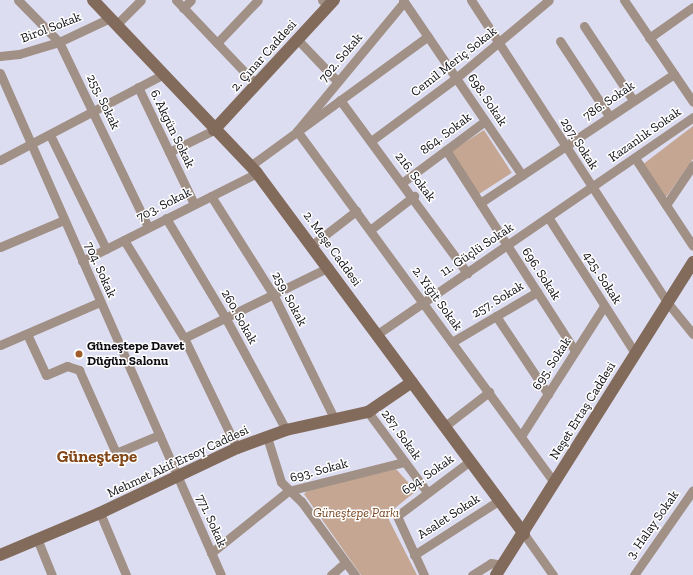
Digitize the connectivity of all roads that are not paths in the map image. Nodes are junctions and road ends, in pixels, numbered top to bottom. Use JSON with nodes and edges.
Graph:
{"nodes":[{"id":1,"x":18,"y":0,"type":"edge"},
{"id":2,"x":93,"y":0,"type":"edge"},
{"id":3,"x":141,"y":0,"type":"edge"},
{"id":4,"x":176,"y":0,"type":"edge"},
{"id":5,"x":192,"y":0,"type":"edge"},
{"id":6,"x":258,"y":0,"type":"edge"},
{"id":7,"x":549,"y":0,"type":"edge"},
{"id":8,"x":624,"y":0,"type":"edge"},
{"id":9,"x":404,"y":1,"type":"edge"},
{"id":10,"x":473,"y":1,"type":"edge"},
{"id":11,"x":328,"y":2,"type":"edge"},
{"id":12,"x":693,"y":7,"type":"edge"},
{"id":13,"x":184,"y":8,"type":"junction"},
{"id":14,"x":113,"y":22,"type":"junction"},
{"id":15,"x":584,"y":26,"type":"dead end"},
{"id":16,"x":428,"y":36,"type":"junction"},
{"id":17,"x":649,"y":38,"type":"junction"},
{"id":18,"x":298,"y":39,"type":"junction"},
{"id":19,"x":560,"y":41,"type":"dead end"},
{"id":20,"x":59,"y":42,"type":"junction"},
{"id":21,"x":217,"y":43,"type":"junction"},
{"id":22,"x":499,"y":44,"type":"junction"},
{"id":23,"x":0,"y":56,"type":"edge"},
{"id":24,"x":0,"y":74,"type":"edge"},
{"id":25,"x":164,"y":74,"type":"junction"},
{"id":26,"x":674,"y":74,"type":"junction"},
{"id":27,"x":456,"y":78,"type":"junction"},
{"id":28,"x":338,"y":82,"type":"junction"},
{"id":29,"x":256,"y":84,"type":"junction"},
{"id":30,"x":138,"y":87,"type":"junction"},
{"id":31,"x":340,"y":100,"type":"junction"},
{"id":32,"x":633,"y":100,"type":"junction"},
{"id":33,"x":693,"y":102,"type":"edge"},
{"id":34,"x":92,"y":109,"type":"junction"},
{"id":35,"x":609,"y":116,"type":"junction"},
{"id":36,"x":693,"y":117,"type":"edge"},
{"id":37,"x":485,"y":121,"type":"junction"},
{"id":38,"x":214,"y":130,"type":"junction"},
{"id":39,"x":297,"y":131,"type":"junction"},
{"id":40,"x":50,"y":135,"type":"junction"},
{"id":41,"x":371,"y":141,"type":"junction"},
{"id":42,"x":32,"y":146,"type":"junction"},
{"id":43,"x":565,"y":146,"type":"junction"},
{"id":44,"x":446,"y":150,"type":"junction"},
{"id":45,"x":169,"y":152,"type":"junction"},
{"id":46,"x":635,"y":158,"type":"junction"},
{"id":47,"x":0,"y":160,"type":"edge"},
{"id":48,"x":693,"y":165,"type":"edge"},
{"id":49,"x":254,"y":169,"type":"junction"},
{"id":50,"x":522,"y":175,"type":"junction"},
{"id":51,"x":403,"y":182,"type":"junction"},
{"id":52,"x":592,"y":187,"type":"junction"},
{"id":53,"x":211,"y":196,"type":"junction"},
{"id":54,"x":414,"y":196,"type":"junction"},
{"id":55,"x":480,"y":203,"type":"junction"},
{"id":56,"x":194,"y":204,"type":"junction"},
{"id":57,"x":666,"y":205,"type":"junction"},
{"id":58,"x":356,"y":211,"type":"junction"},
{"id":59,"x":548,"y":217,"type":"junction"},
{"id":60,"x":166,"y":218,"type":"junction"},
{"id":61,"x":64,"y":220,"type":"junction"},
{"id":62,"x":148,"y":228,"type":"junction"},
{"id":63,"x":370,"y":230,"type":"junction"},
{"id":64,"x":124,"y":240,"type":"junction"},
{"id":65,"x":312,"y":245,"type":"junction"},
{"id":66,"x":507,"y":245,"type":"junction"},
{"id":67,"x":693,"y":246,"type":"edge"},
{"id":68,"x":0,"y":247,"type":"edge"},
{"id":69,"x":106,"y":249,"type":"junction"},
{"id":70,"x":82,"y":260,"type":"junction"},
{"id":71,"x":693,"y":262,"type":"edge"},
{"id":72,"x":329,"y":267,"type":"junction"},
{"id":73,"x":467,"y":273,"type":"junction"},
{"id":74,"x":537,"y":292,"type":"junction"},
{"id":75,"x":273,"y":294,"type":"junction"},
{"id":76,"x":100,"y":302,"type":"junction"},
{"id":77,"x":667,"y":302,"type":"junction"},
{"id":78,"x":423,"y":303,"type":"junction"},
{"id":79,"x":604,"y":306,"type":"junction"},
{"id":80,"x":496,"y":316,"type":"junction"},
{"id":81,"x":225,"y":317,"type":"junction"},
{"id":82,"x":27,"y":334,"type":"junction"},
{"id":83,"x":693,"y":334,"type":"edge"},
{"id":84,"x":376,"y":335,"type":"junction"},
{"id":85,"x":184,"y":338,"type":"junction"},
{"id":86,"x":452,"y":342,"type":"junction"},
{"id":87,"x":0,"y":346,"type":"edge"},
{"id":88,"x":575,"y":351,"type":"junction"},
{"id":89,"x":635,"y":353,"type":"junction"},
{"id":90,"x":412,"y":382,"type":"junction"},
{"id":91,"x":489,"y":392,"type":"junction"},
{"id":92,"x":548,"y":394,"type":"junction"},
{"id":93,"x":368,"y":412,"type":"junction"},
{"id":94,"x":335,"y":420,"type":"junction"},
{"id":95,"x":445,"y":426,"type":"junction"},
{"id":96,"x":286,"y":430,"type":"junction"},
{"id":97,"x":158,"y":435,"type":"junction"},
{"id":98,"x":521,"y":436,"type":"junction"},
{"id":99,"x":267,"y":437,"type":"junction"},
{"id":100,"x":237,"y":448,"type":"junction"},
{"id":101,"x":470,"y":461,"type":"junction"},
{"id":102,"x":404,"y":462,"type":"junction"},
{"id":103,"x":177,"y":477,"type":"junction"},
{"id":104,"x":555,"y":482,"type":"junction"},
{"id":105,"x":693,"y":490,"type":"edge"},
{"id":106,"x":288,"y":491,"type":"junction"},
{"id":107,"x":427,"y":492,"type":"junction"},
{"id":108,"x":498,"y":501,"type":"junction"},
{"id":109,"x":100,"y":513,"type":"junction"},
{"id":110,"x":524,"y":534,"type":"junction"},
{"id":111,"x":38,"y":541,"type":"junction"},
{"id":112,"x":19,"y":550,"type":"junction"},
{"id":113,"x":211,"y":553,"type":"junction"},
{"id":114,"x":0,"y":555,"type":"edge"},
{"id":115,"x":414,"y":556,"type":"junction"},
{"id":116,"x":0,"y":561,"type":"edge"},
{"id":117,"x":345,"y":563,"type":"junction"},
{"id":118,"x":499,"y":570,"type":"edge"},
{"id":119,"x":52,"y":575,"type":"edge"},
{"id":120,"x":126,"y":575,"type":"edge"},
{"id":121,"x":221,"y":575,"type":"edge"},
{"id":122,"x":331,"y":575,"type":"edge"},
{"id":123,"x":355,"y":575,"type":"edge"},
{"id":124,"x":424,"y":575,"type":"edge"},
{"id":125,"x":472,"y":575,"type":"edge"},
{"id":126,"x":553,"y":575,"type":"edge"},
{"id":127,"x":634,"y":575,"type":"edge"}],
"edges":[{"from":1,"to":20,"type":"street","name":"255. Sokak"},
{"from":2,"to":14,"type":"street","name":"2. Meşe Caddesi"},
{"from":3,"to":14,"type":"street","name":"Birol Sokak"},
{"from":4,"to":13,"type":"street"},
{"from":5,"to":13,"type":"street"},
{"from":6,"to":21,"type":"street"},
{"from":7,"to":22,"type":"street","name":"Cemil Meriç Sokak"},
{"from":8,"to":17,"type":"street"},
{"from":9,"to":16,"type":"street","name":"698. Sokak"},
{"from":9,"to":28,"type":"street","name":"702. Sokak"},
{"from":10,"to":22,"type":"street","name":"297. Sokak"},
{"from":11,"to":18,"type":"street","name":"2. Çınar Caddesi"},
{"from":12,"to":17,"type":"street"},
{"from":13,"to":21,"type":"street"},
{"from":14,"to":20,"type":"street","name":"Birol Sokak"},
{"from":14,"to":25,"type":"street","name":"2. Meşe Caddesi"},
{"from":15,"to":32,"type":"street"},
{"from":16,"to":27,"type":"street","name":"698. Sokak"},
{"from":16,"to":31,"type":"street","name":"702. Sokak"},
{"from":17,"to":26,"type":"street"},
{"from":18,"to":28,"type":"street"},
{"from":18,"to":29,"type":"street","name":"2. Çınar Caddesi"},
{"from":19,"to":35,"type":"street"},
{"from":20,"to":23,"type":"street","name":"Birol Sokak"},
{"from":20,"to":34,"type":"street","name":"255. Sokak"},
{"from":21,"to":29,"type":"street"},
{"from":22,"to":27,"type":"street","name":"Cemil Meriç Sokak"},
{"from":22,"to":43,"type":"street","name":"297. Sokak"},
{"from":24,"to":42,"type":"street","name":"704. Sokak"},
{"from":25,"to":30,"type":"street"},
{"from":25,"to":38,"type":"street","name":"2. Meşe Caddesi"},
{"from":26,"to":32,"type":"street","name":"786. Sokak"},
{"from":26,"to":33,"type":"street"},
{"from":27,"to":37,"type":"street","name":"698. Sokak"},
{"from":27,"to":41,"type":"street","name":"Cemil Meriç Sokak"},
{"from":28,"to":39,"type":"street","name":"702. Sokak"},
{"from":29,"to":38,"type":"street","name":"2. Çınar Caddesi"},
{"from":30,"to":34,"type":"street"},
{"from":30,"to":45,"type":"street","name":"6. Akgün Sokak"},
{"from":31,"to":39,"type":"street","name":"702. Sokak"},
{"from":31,"to":41,"type":"street","name":"216. Sokak"},
{"from":32,"to":35,"type":"street","name":"786. Sokak"},
{"from":34,"to":40,"type":"street"},
{"from":34,"to":62,"type":"street","name":"255. Sokak"},
{"from":35,"to":43,"type":"street","name":"786. Sokak"},
{"from":36,"to":46,"type":"street","name":"Kazanlık Sokak"},
{"from":37,"to":44,"type":"street","name":"864. Sokak"},
{"from":37,"to":50,"type":"street","name":"698. Sokak"},
{"from":38,"to":45,"type":"street"},
{"from":38,"to":49,"type":"street","name":"2. Meşe Caddesi"},
{"from":39,"to":49,"type":"street","name":"702. Sokak"},
{"from":39,"to":58,"type":"street","name":"2. Yiğit Sokak"},
{"from":40,"to":42,"type":"street"},
{"from":40,"to":69,"type":"street","name":"704. Sokak"},
{"from":41,"to":51,"type":"street","name":"216. Sokak"},
{"from":42,"to":47,"type":"street"},
{"from":42,"to":61,"type":"street","name":"704. Sokak"},
{"from":43,"to":50,"type":"street","name":"786. Sokak"},
{"from":43,"to":52,"type":"street","name":"297. Sokak"},
{"from":44,"to":51,"type":"street","name":"864. Sokak"},
{"from":44,"to":55,"type":"street","name":"696. Sokak"},
{"from":45,"to":56,"type":"street","name":"6. Akgün Sokak"},
{"from":46,"to":52,"type":"street","name":"Kazanlık Sokak"},
{"from":46,"to":57,"type":"street"},
{"from":48,"to":57,"type":"street"},
{"from":49,"to":53,"type":"street","name":"703. Sokak"},
{"from":49,"to":65,"type":"street","name":"2. Meşe Caddesi"},
{"from":50,"to":55,"type":"street","name":"786. Sokak"},
{"from":51,"to":54,"type":"street","name":"216. Sokak"},
{"from":52,"to":59,"type":"street","name":"11. Güçlü Sokak"},
{"from":52,"to":77,"type":"street","name":"297. Sokak"},
{"from":53,"to":56,"type":"street","name":"703. Sokak"},
{"from":53,"to":75,"type":"street","name":"259. Sokak"},
{"from":54,"to":63,"type":"street"},
{"from":54,"to":73,"type":"street","name":"216. Sokak"},
{"from":55,"to":66,"type":"street","name":"696. Sokak"},
{"from":56,"to":60,"type":"street","name":"703. Sokak"},
{"from":57,"to":67,"type":"street"},
{"from":58,"to":63,"type":"street","name":"2. Yiğit Sokak"},
{"from":58,"to":65,"type":"street"},
{"from":59,"to":66,"type":"street","name":"11. Güçlü Sokak"},
{"from":59,"to":79,"type":"street","name":"425. Sokak"},
{"from":60,"to":62,"type":"street","name":"703. Sokak"},
{"from":60,"to":81,"type":"street","name":"260. Sokak"},
{"from":61,"to":68,"type":"street"},
{"from":61,"to":70,"type":"street","name":"704. Sokak"},
{"from":62,"to":64,"type":"street","name":"703. Sokak"},
{"from":63,"to":78,"type":"street","name":"2. Yiğit Sokak"},
{"from":64,"to":69,"type":"street","name":"703. Sokak"},
{"from":64,"to":85,"type":"street"},
{"from":65,"to":72,"type":"street","name":"2. Meşe Caddesi"},
{"from":66,"to":73,"type":"street","name":"11. Güçlü Sokak"},
{"from":66,"to":74,"type":"street","name":"696. Sokak"},
{"from":69,"to":70,"type":"street","name":"703. Sokak"},
{"from":70,"to":76,"type":"street","name":"704. Sokak"},
{"from":71,"to":77,"type":"street","name":"Neşet Ertaş Caddesi"},
{"from":72,"to":75,"type":"street"},
{"from":72,"to":84,"type":"street","name":"2. Meşe Caddesi"},
{"from":73,"to":78,"type":"street","name":"11. Güçlü Sokak"},
{"from":74,"to":80,"type":"street","name":"257. Sokak"},
{"from":74,"to":88,"type":"street","name":"696. Sokak"},
{"from":75,"to":81,"type":"street"},
{"from":75,"to":94,"type":"street","name":"259. Sokak"},
{"from":76,"to":82,"type":"street"},
{"from":76,"to":97,"type":"street","name":"704. Sokak"},
{"from":77,"to":83,"type":"street","name":"297. Sokak"},
{"from":77,"to":89,"type":"street","name":"Neşet Ertaş Caddesi"},
{"from":78,"to":84,"type":"street","name":"11. Güçlü Sokak"},
{"from":78,"to":86,"type":"street","name":"2. Yiğit Sokak"},
{"from":79,"to":88,"type":"street","name":"695. Sokak"},
{"from":79,"to":89,"type":"street","name":"425. Sokak"},
{"from":80,"to":86,"type":"street","name":"257. Sokak"},
{"from":80,"to":92,"type":"street"},
{"from":81,"to":85,"type":"street"},
{"from":81,"to":96,"type":"street","name":"260. Sokak"},
{"from":82,"to":87,"type":"street"},
{"from":82,"to":97,"type":"street"},
{"from":84,"to":90,"type":"street","name":"2. Meşe Caddesi"},
{"from":85,"to":100,"type":"street"},
{"from":86,"to":91,"type":"street","name":"2. Yiğit Sokak"},
{"from":88,"to":92,"type":"street","name":"695. Sokak"},
{"from":89,"to":104,"type":"street","name":"Neşet Ertaş Caddesi"},
{"from":90,"to":93,"type":"street","name":"Mehmet Akif Ersoy Caddesi"},
{"from":90,"to":95,"type":"street","name":"2. Meşe Caddesi"},
{"from":91,"to":95,"type":"street"},
{"from":91,"to":98,"type":"street","name":"2. Yiğit Sokak"},
{"from":92,"to":98,"type":"street","name":"695. Sokak"},
{"from":93,"to":94,"type":"street","name":"Mehmet Akif Ersoy Caddesi"},
{"from":93,"to":102,"type":"street","name":"287. Sokak"},
{"from":94,"to":96,"type":"street","name":"Mehmet Akif Ersoy Caddesi"},
{"from":95,"to":101,"type":"street","name":"2. Meşe Caddesi"},
{"from":96,"to":99,"type":"street","name":"Mehmet Akif Ersoy Caddesi"},
{"from":97,"to":103,"type":"street","name":"704. Sokak"},
{"from":98,"to":104,"type":"street","name":"2. Yiğit Sokak"},
{"from":99,"to":100,"type":"street","name":"Mehmet Akif Ersoy Caddesi"},
{"from":99,"to":106,"type":"street"},
{"from":100,"to":103,"type":"street","name":"Mehmet Akif Ersoy Caddesi"},
{"from":101,"to":107,"type":"street","name":"694. Sokak"},
{"from":101,"to":108,"type":"street","name":"2. Meşe Caddesi"},
{"from":102,"to":106,"type":"street","name":"693. Sokak"},
{"from":102,"to":107,"type":"street","name":"287. Sokak"},
{"from":103,"to":109,"type":"street","name":"Mehmet Akif Ersoy Caddesi"},
{"from":103,"to":113,"type":"street","name":"771. Sokak"},
{"from":104,"to":110,"type":"street","name":"Neşet Ertaş Caddesi"},
{"from":105,"to":127,"type":"street","name":"3. Halay Sokak"},
{"from":106,"to":113,"type":"street","name":"693. Sokak"},
{"from":106,"to":117,"type":"street"},
{"from":107,"to":115,"type":"street","name":"694. Sokak"},
{"from":108,"to":110,"type":"street","name":"2. Meşe Caddesi"},
{"from":108,"to":115,"type":"street","name":"Asalet Sokak"},
{"from":109,"to":111,"type":"street","name":"Mehmet Akif Ersoy Caddesi"},
{"from":109,"to":120,"type":"street"},
{"from":110,"to":118,"type":"street","name":"Neşet Ertaş Caddesi"},
{"from":110,"to":126,"type":"street"},
{"from":111,"to":112,"type":"street","name":"Mehmet Akif Ersoy Caddesi"},
{"from":111,"to":119,"type":"street"},
{"from":112,"to":114,"type":"street","name":"Mehmet Akif Ersoy Caddesi"},
{"from":112,"to":116,"type":"street"},
{"from":113,"to":121,"type":"street","name":"771. Sokak"},
{"from":115,"to":124,"type":"street","name":"694. Sokak"},
{"from":117,"to":122,"type":"street"},
{"from":117,"to":123,"type":"street"},
{"from":118,"to":125,"type":"street"}]}
